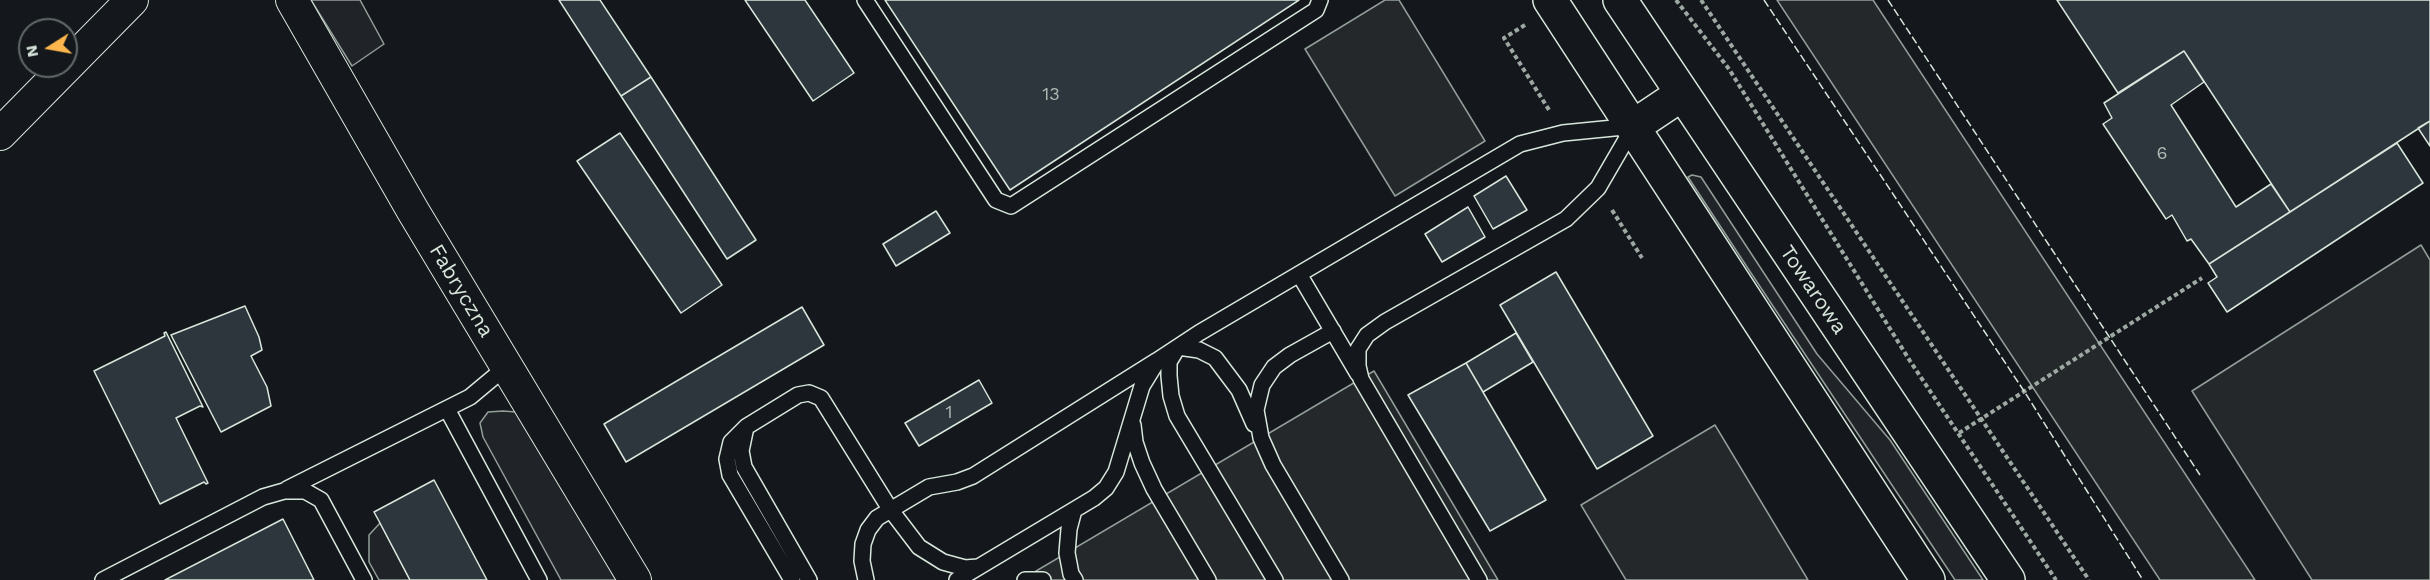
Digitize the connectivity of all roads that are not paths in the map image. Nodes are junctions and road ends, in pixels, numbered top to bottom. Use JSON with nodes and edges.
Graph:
{"nodes":[{"id":1,"x":132,"y":0,"type":"edge"},
{"id":2,"x":292,"y":0,"type":"edge"},
{"id":3,"x":865,"y":0,"type":"edge"},
{"id":4,"x":1320,"y":0,"type":"edge"},
{"id":5,"x":1550,"y":0,"type":"edge"},
{"id":6,"x":1620,"y":0,"type":"edge"},
{"id":7,"x":1682,"y":94,"type":"junction"},
{"id":8,"x":1634,"y":126,"type":"junction"},
{"id":9,"x":0,"y":134,"type":"edge"},
{"id":10,"x":1299,"y":274,"type":"junction"},
{"id":11,"x":1333,"y":331,"type":"junction"},
{"id":12,"x":1178,"y":347,"type":"junction"},
{"id":13,"x":1158,"y":360,"type":"junction"},
{"id":14,"x":507,"y":368,"type":"junction"},
{"id":15,"x":1361,"y":379,"type":"junction"},
{"id":16,"x":447,"y":409,"type":"junction"},
{"id":17,"x":1131,"y":416,"type":"junction"},
{"id":18,"x":746,"y":427,"type":"junction"},
{"id":19,"x":1260,"y":438,"type":"junction"},
{"id":20,"x":284,"y":491,"type":"junction"},
{"id":21,"x":890,"y":509,"type":"junction"},
{"id":22,"x":1074,"y":510,"type":"junction"},
{"id":23,"x":978,"y":567,"type":"junction"},
{"id":24,"x":103,"y":580,"type":"edge"},
{"id":25,"x":364,"y":580,"type":"edge"},
{"id":26,"x":539,"y":580,"type":"edge"},
{"id":27,"x":635,"y":580,"type":"edge"},
{"id":28,"x":792,"y":580,"type":"edge"},
{"id":29,"x":809,"y":580,"type":"edge"},
{"id":30,"x":866,"y":580,"type":"edge"},
{"id":31,"x":957,"y":580,"type":"edge"},
{"id":32,"x":1025,"y":580,"type":"edge"},
{"id":33,"x":1043,"y":580,"type":"edge"},
{"id":34,"x":1075,"y":580,"type":"edge"},
{"id":35,"x":1208,"y":580,"type":"edge"},
{"id":36,"x":1275,"y":580,"type":"edge"},
{"id":37,"x":1341,"y":580,"type":"edge"},
{"id":38,"x":1479,"y":580,"type":"edge"},
{"id":39,"x":1928,"y":580,"type":"edge"},
{"id":40,"x":2008,"y":580,"type":"edge"}],
"edges":[{"from":1,"to":9,"type":"street"},
{"from":2,"to":14,"type":"street","name":"Fabryczna"},
{"from":3,"to":4,"type":"lane"},
{"from":5,"to":8,"type":"street"},
{"from":6,"to":7,"type":"street","name":"Towarowa"},
{"from":7,"to":8,"type":"street"},
{"from":7,"to":40,"type":"street","name":"Towarowa"},
{"from":8,"to":10,"type":"lane"},
{"from":8,"to":15,"type":"lane"},
{"from":8,"to":39,"type":"street"},
{"from":10,"to":11,"type":"lane"},
{"from":10,"to":12,"type":"lane"},
{"from":11,"to":15,"type":"lane"},
{"from":11,"to":19,"type":"lane"},
{"from":12,"to":13,"type":"lane"},
{"from":12,"to":19,"type":"lane"},
{"from":12,"to":36,"type":"lane"},
{"from":13,"to":17,"type":"lane"},
{"from":13,"to":21,"type":"lane"},
{"from":14,"to":16,"type":"lane"},
{"from":14,"to":27,"type":"street","name":"Fabryczna"},
{"from":15,"to":38,"type":"lane"},
{"from":16,"to":20,"type":"lane"},
{"from":16,"to":26,"type":"lane"},
{"from":17,"to":22,"type":"lane"},
{"from":17,"to":35,"type":"lane"},
{"from":18,"to":21,"type":"lane"},
{"from":18,"to":28,"type":"lane"},
{"from":18,"to":29,"type":"lane"},
{"from":19,"to":37,"type":"lane"},
{"from":20,"to":24,"type":"lane"},
{"from":20,"to":25,"type":"lane"},
{"from":21,"to":23,"type":"lane"},
{"from":21,"to":30,"type":"lane"},
{"from":22,"to":23,"type":"lane"},
{"from":22,"to":34,"type":"lane"},
{"from":23,"to":31,"type":"lane"},
{"from":32,"to":33,"type":"lane"}]}
